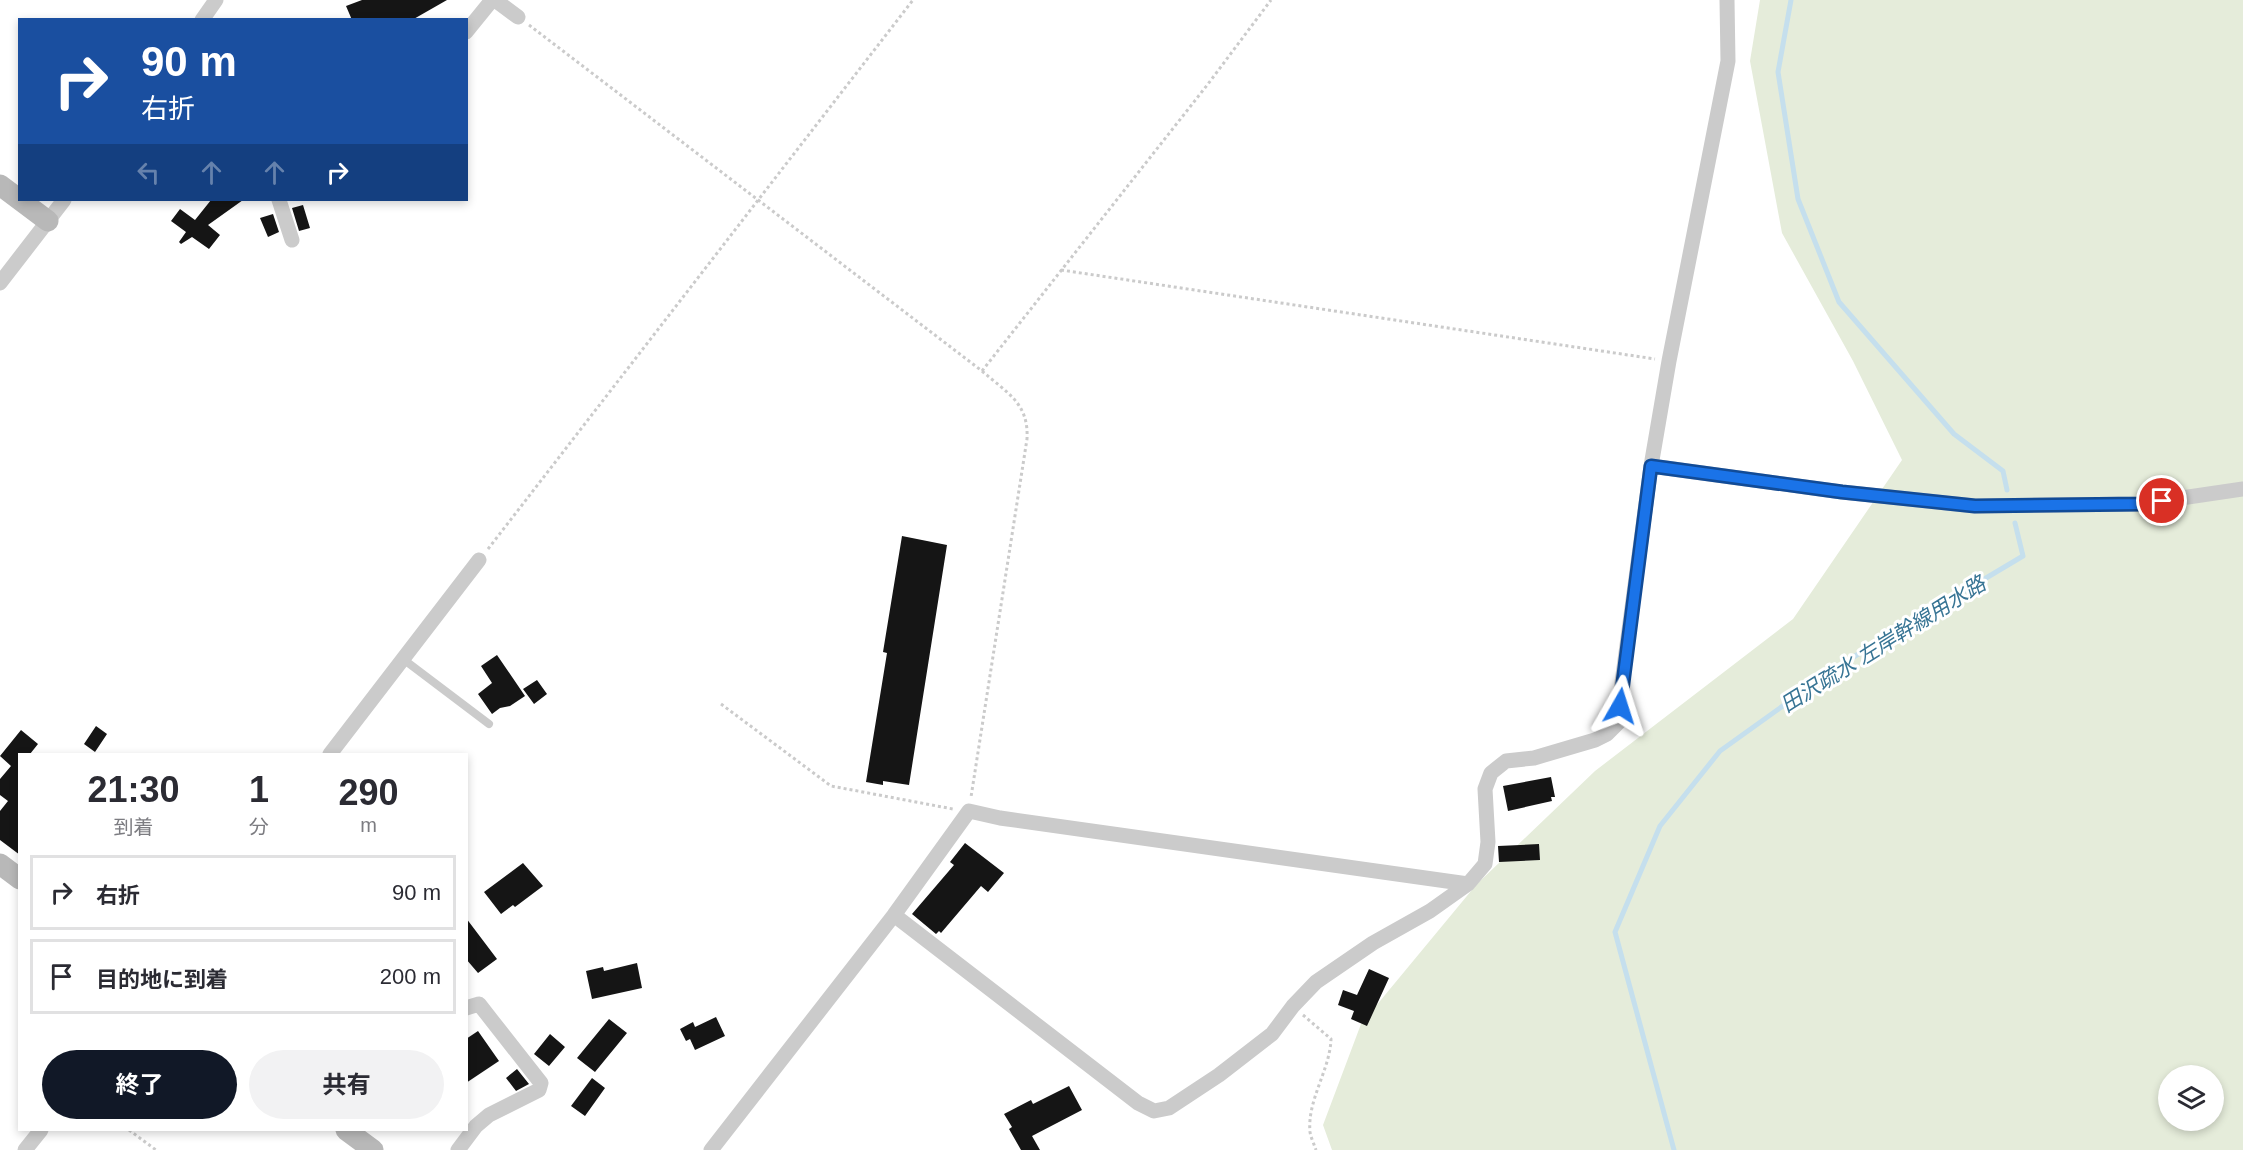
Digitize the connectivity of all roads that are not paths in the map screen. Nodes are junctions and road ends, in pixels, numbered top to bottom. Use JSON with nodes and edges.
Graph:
{"nodes":[{"id":1,"x":216,"y":0,"type":"edge"},
{"id":2,"x":493,"y":0,"type":"edge"},
{"id":3,"x":1727,"y":0,"type":"edge"},
{"id":4,"x":518,"y":17,"type":"road end"},
{"id":5,"x":202,"y":18,"type":"edge"},
{"id":6,"x":468,"y":30,"type":"edge"},
{"id":7,"x":0,"y":185,"type":"edge"},
{"id":8,"x":18,"y":198,"type":"edge"},
{"id":9,"x":21,"y":201,"type":"edge"},
{"id":10,"x":63,"y":201,"type":"edge"},
{"id":11,"x":279,"y":201,"type":"edge"},
{"id":12,"x":48,"y":221,"type":"junction"},
{"id":13,"x":292,"y":240,"type":"dead end"},
{"id":14,"x":0,"y":283,"type":"edge"},
{"id":15,"x":1651,"y":466,"type":"junction"},
{"id":16,"x":2243,"y":489,"type":"edge"},
{"id":17,"x":479,"y":560,"type":"road end"},
{"id":18,"x":403,"y":659,"type":"junction"},
{"id":19,"x":489,"y":724,"type":"dead end"},
{"id":20,"x":331,"y":753,"type":"edge"},
{"id":21,"x":0,"y":864,"type":"edge"},
{"id":22,"x":18,"y":878,"type":"edge"},
{"id":23,"x":1468,"y":884,"type":"junction"},
{"id":24,"x":894,"y":915,"type":"junction"},
{"id":25,"x":468,"y":1007,"type":"edge"},
{"id":26,"x":40,"y":1131,"type":"edge"},
{"id":27,"x":347,"y":1131,"type":"edge"},
{"id":28,"x":25,"y":1150,"type":"edge"},
{"id":29,"x":373,"y":1150,"type":"edge"},
{"id":30,"x":458,"y":1150,"type":"edge"},
{"id":31,"x":711,"y":1150,"type":"edge"}],
"edges":[{"from":1,"to":5,"type":"street"},
{"from":2,"to":4,"type":"street"},
{"from":2,"to":6,"type":"street"},
{"from":3,"to":15,"type":"street"},
{"from":7,"to":8,"type":"street"},
{"from":9,"to":12,"type":"street"},
{"from":10,"to":12,"type":"street"},
{"from":11,"to":13,"type":"street"},
{"from":12,"to":14,"type":"street"},
{"from":15,"to":16,"type":"street"},
{"from":15,"to":23,"type":"street"},
{"from":17,"to":18,"type":"street"},
{"from":18,"to":19,"type":"lane"},
{"from":18,"to":20,"type":"street"},
{"from":21,"to":22,"type":"street"},
{"from":23,"to":24,"type":"street"},
{"from":23,"to":24,"type":"street"},
{"from":24,"to":31,"type":"street"},
{"from":25,"to":30,"type":"street"},
{"from":26,"to":28,"type":"street"},
{"from":27,"to":29,"type":"street"}]}
